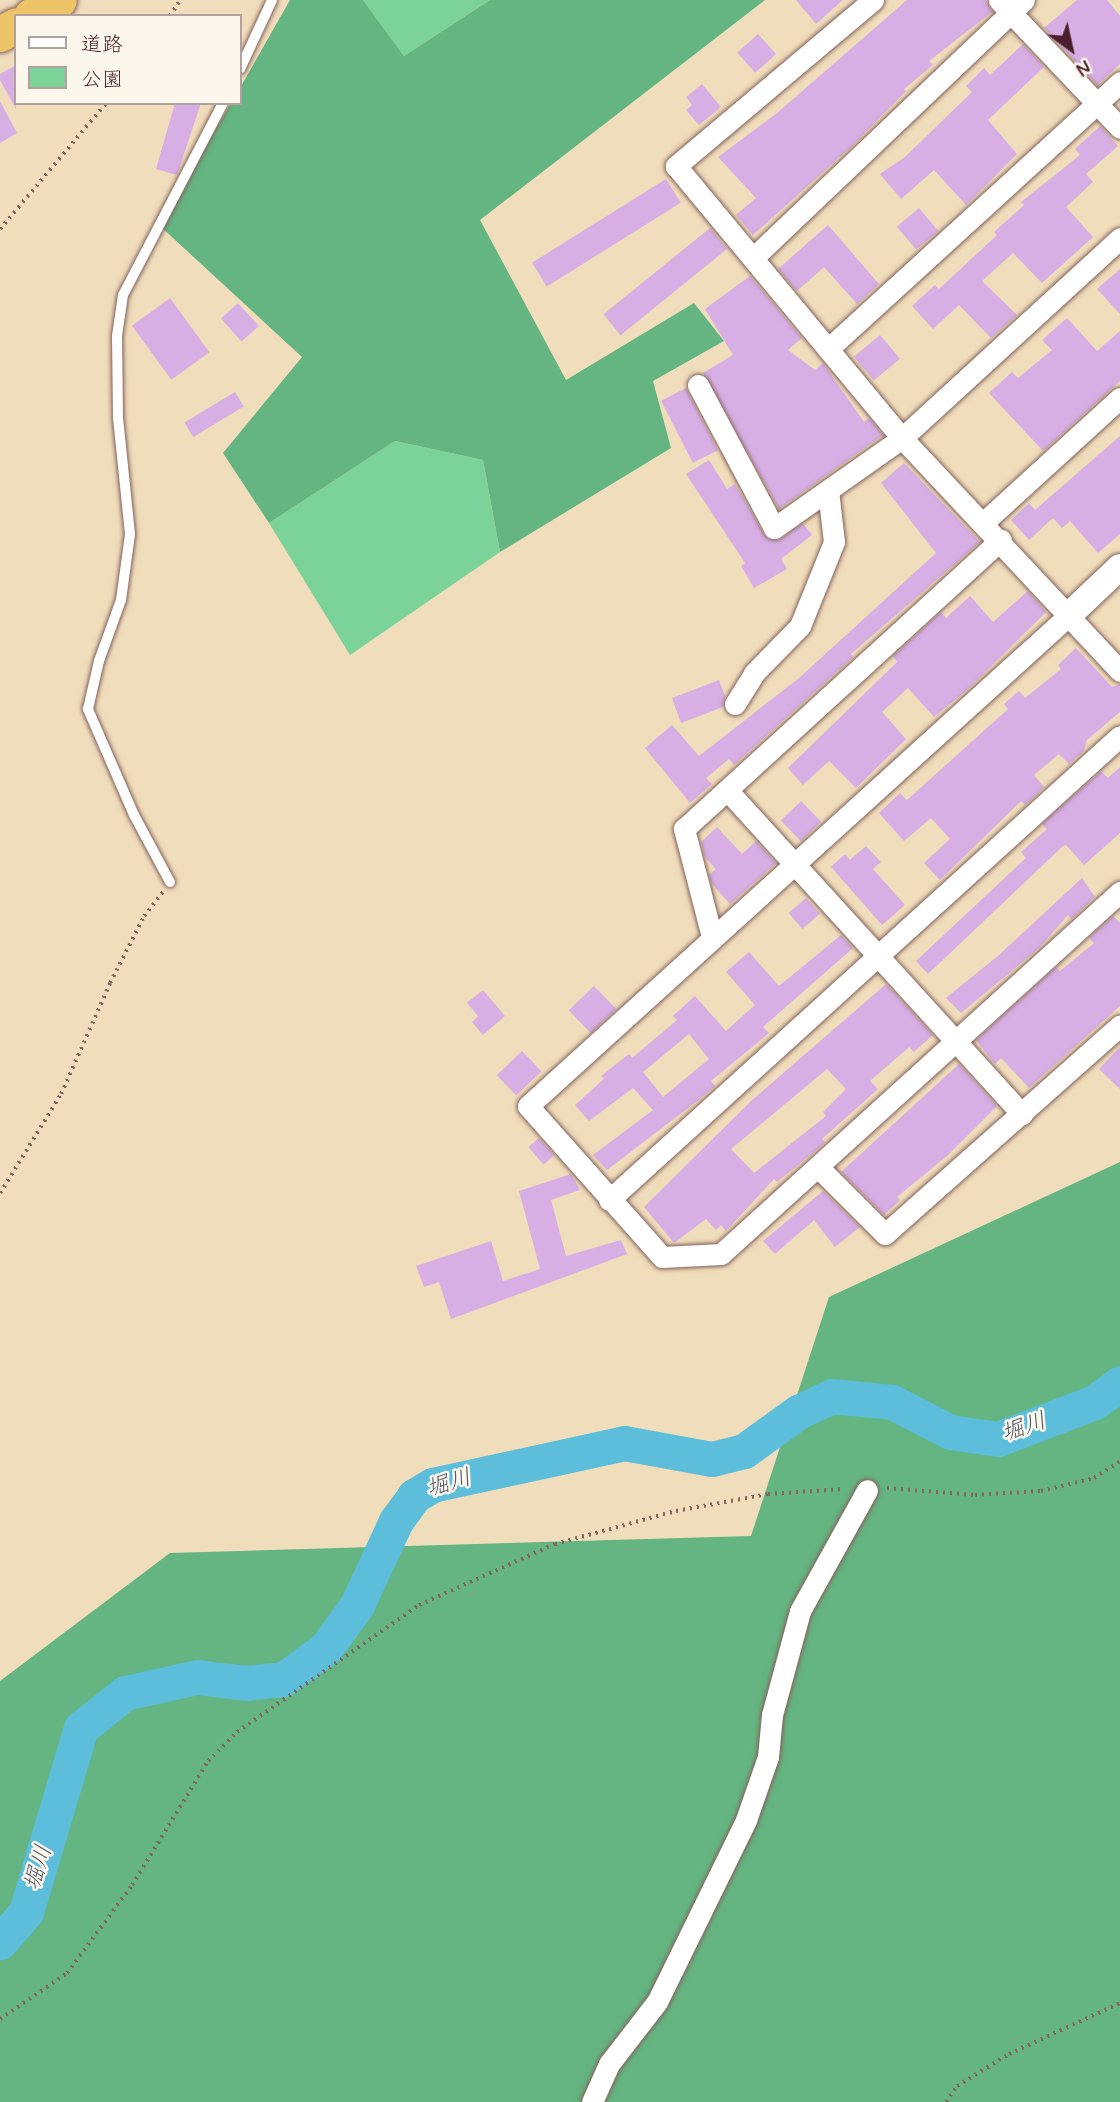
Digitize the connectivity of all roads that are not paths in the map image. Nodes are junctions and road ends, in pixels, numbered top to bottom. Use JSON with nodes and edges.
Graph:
{"nodes":[{"id":1,"x":12,"y":0,"type":"edge"},
{"id":2,"x":59,"y":0,"type":"edge"},
{"id":3,"x":272,"y":0,"type":"edge"},
{"id":4,"x":873,"y":0,"type":"edge"},
{"id":5,"x":1011,"y":4,"type":"edge"},
{"id":6,"x":0,"y":7,"type":"edge"},
{"id":7,"x":34,"y":14,"type":"edge"},
{"id":8,"x":242,"y":65,"type":"edge"},
{"id":9,"x":1120,"y":82,"type":"edge"},
{"id":10,"x":1096,"y":104,"type":"junction"},
{"id":11,"x":222,"y":105,"type":"edge"},
{"id":12,"x":1120,"y":128,"type":"edge"},
{"id":13,"x":1120,"y":238,"type":"edge"},
{"id":14,"x":752,"y":258,"type":"junction"},
{"id":15,"x":828,"y":349,"type":"junction"},
{"id":16,"x":698,"y":385,"type":"dead end"},
{"id":17,"x":1120,"y":398,"type":"edge"},
{"id":18,"x":902,"y":438,"type":"junction"},
{"id":19,"x":828,"y":490,"type":"junction"},
{"id":20,"x":984,"y":523,"type":"junction"},
{"id":21,"x":1001,"y":540,"type":"junction"},
{"id":22,"x":1120,"y":567,"type":"edge"},
{"id":23,"x":1068,"y":616,"type":"junction"},
{"id":24,"x":1120,"y":671,"type":"edge"},
{"id":25,"x":735,"y":704,"type":"dead end"},
{"id":26,"x":1120,"y":736,"type":"edge"},
{"id":27,"x":728,"y":791,"type":"junction"},
{"id":28,"x":795,"y":864,"type":"junction"},
{"id":29,"x":170,"y":882,"type":"road end"},
{"id":30,"x":1120,"y":892,"type":"edge"},
{"id":31,"x":712,"y":937,"type":"junction"},
{"id":32,"x":877,"y":956,"type":"junction"},
{"id":33,"x":1120,"y":1025,"type":"edge"},
{"id":34,"x":957,"y":1042,"type":"junction"},
{"id":35,"x":1022,"y":1114,"type":"junction"},
{"id":36,"x":820,"y":1168,"type":"junction"},
{"id":37,"x":609,"y":1200,"type":"junction"},
{"id":38,"x":867,"y":1490,"type":"road end"},
{"id":39,"x":592,"y":2102,"type":"edge"}],
"edges":[{"from":1,"to":6,"type":"highway"},
{"from":2,"to":7,"type":"highway"},
{"from":3,"to":8,"type":"lane"},
{"from":4,"to":14,"type":"street"},
{"from":5,"to":10,"type":"street"},
{"from":5,"to":14,"type":"street"},
{"from":9,"to":10,"type":"street"},
{"from":10,"to":12,"type":"street"},
{"from":10,"to":15,"type":"street"},
{"from":11,"to":29,"type":"lane"},
{"from":13,"to":18,"type":"street"},
{"from":14,"to":15,"type":"street"},
{"from":15,"to":18,"type":"street"},
{"from":16,"to":19,"type":"street"},
{"from":17,"to":20,"type":"street"},
{"from":18,"to":19,"type":"street"},
{"from":18,"to":20,"type":"street"},
{"from":19,"to":25,"type":"street"},
{"from":20,"to":21,"type":"street"},
{"from":21,"to":23,"type":"street"},
{"from":21,"to":27,"type":"street"},
{"from":22,"to":23,"type":"street"},
{"from":23,"to":24,"type":"street"},
{"from":23,"to":28,"type":"street"},
{"from":26,"to":32,"type":"street"},
{"from":27,"to":28,"type":"street"},
{"from":27,"to":31,"type":"street"},
{"from":28,"to":31,"type":"street"},
{"from":28,"to":32,"type":"street"},
{"from":30,"to":34,"type":"street"},
{"from":31,"to":37,"type":"street"},
{"from":32,"to":34,"type":"street"},
{"from":32,"to":37,"type":"street"},
{"from":33,"to":35,"type":"street"},
{"from":34,"to":35,"type":"street"},
{"from":34,"to":36,"type":"street"},
{"from":35,"to":36,"type":"street"},
{"from":36,"to":37,"type":"street"},
{"from":38,"to":39,"type":"street"}]}
